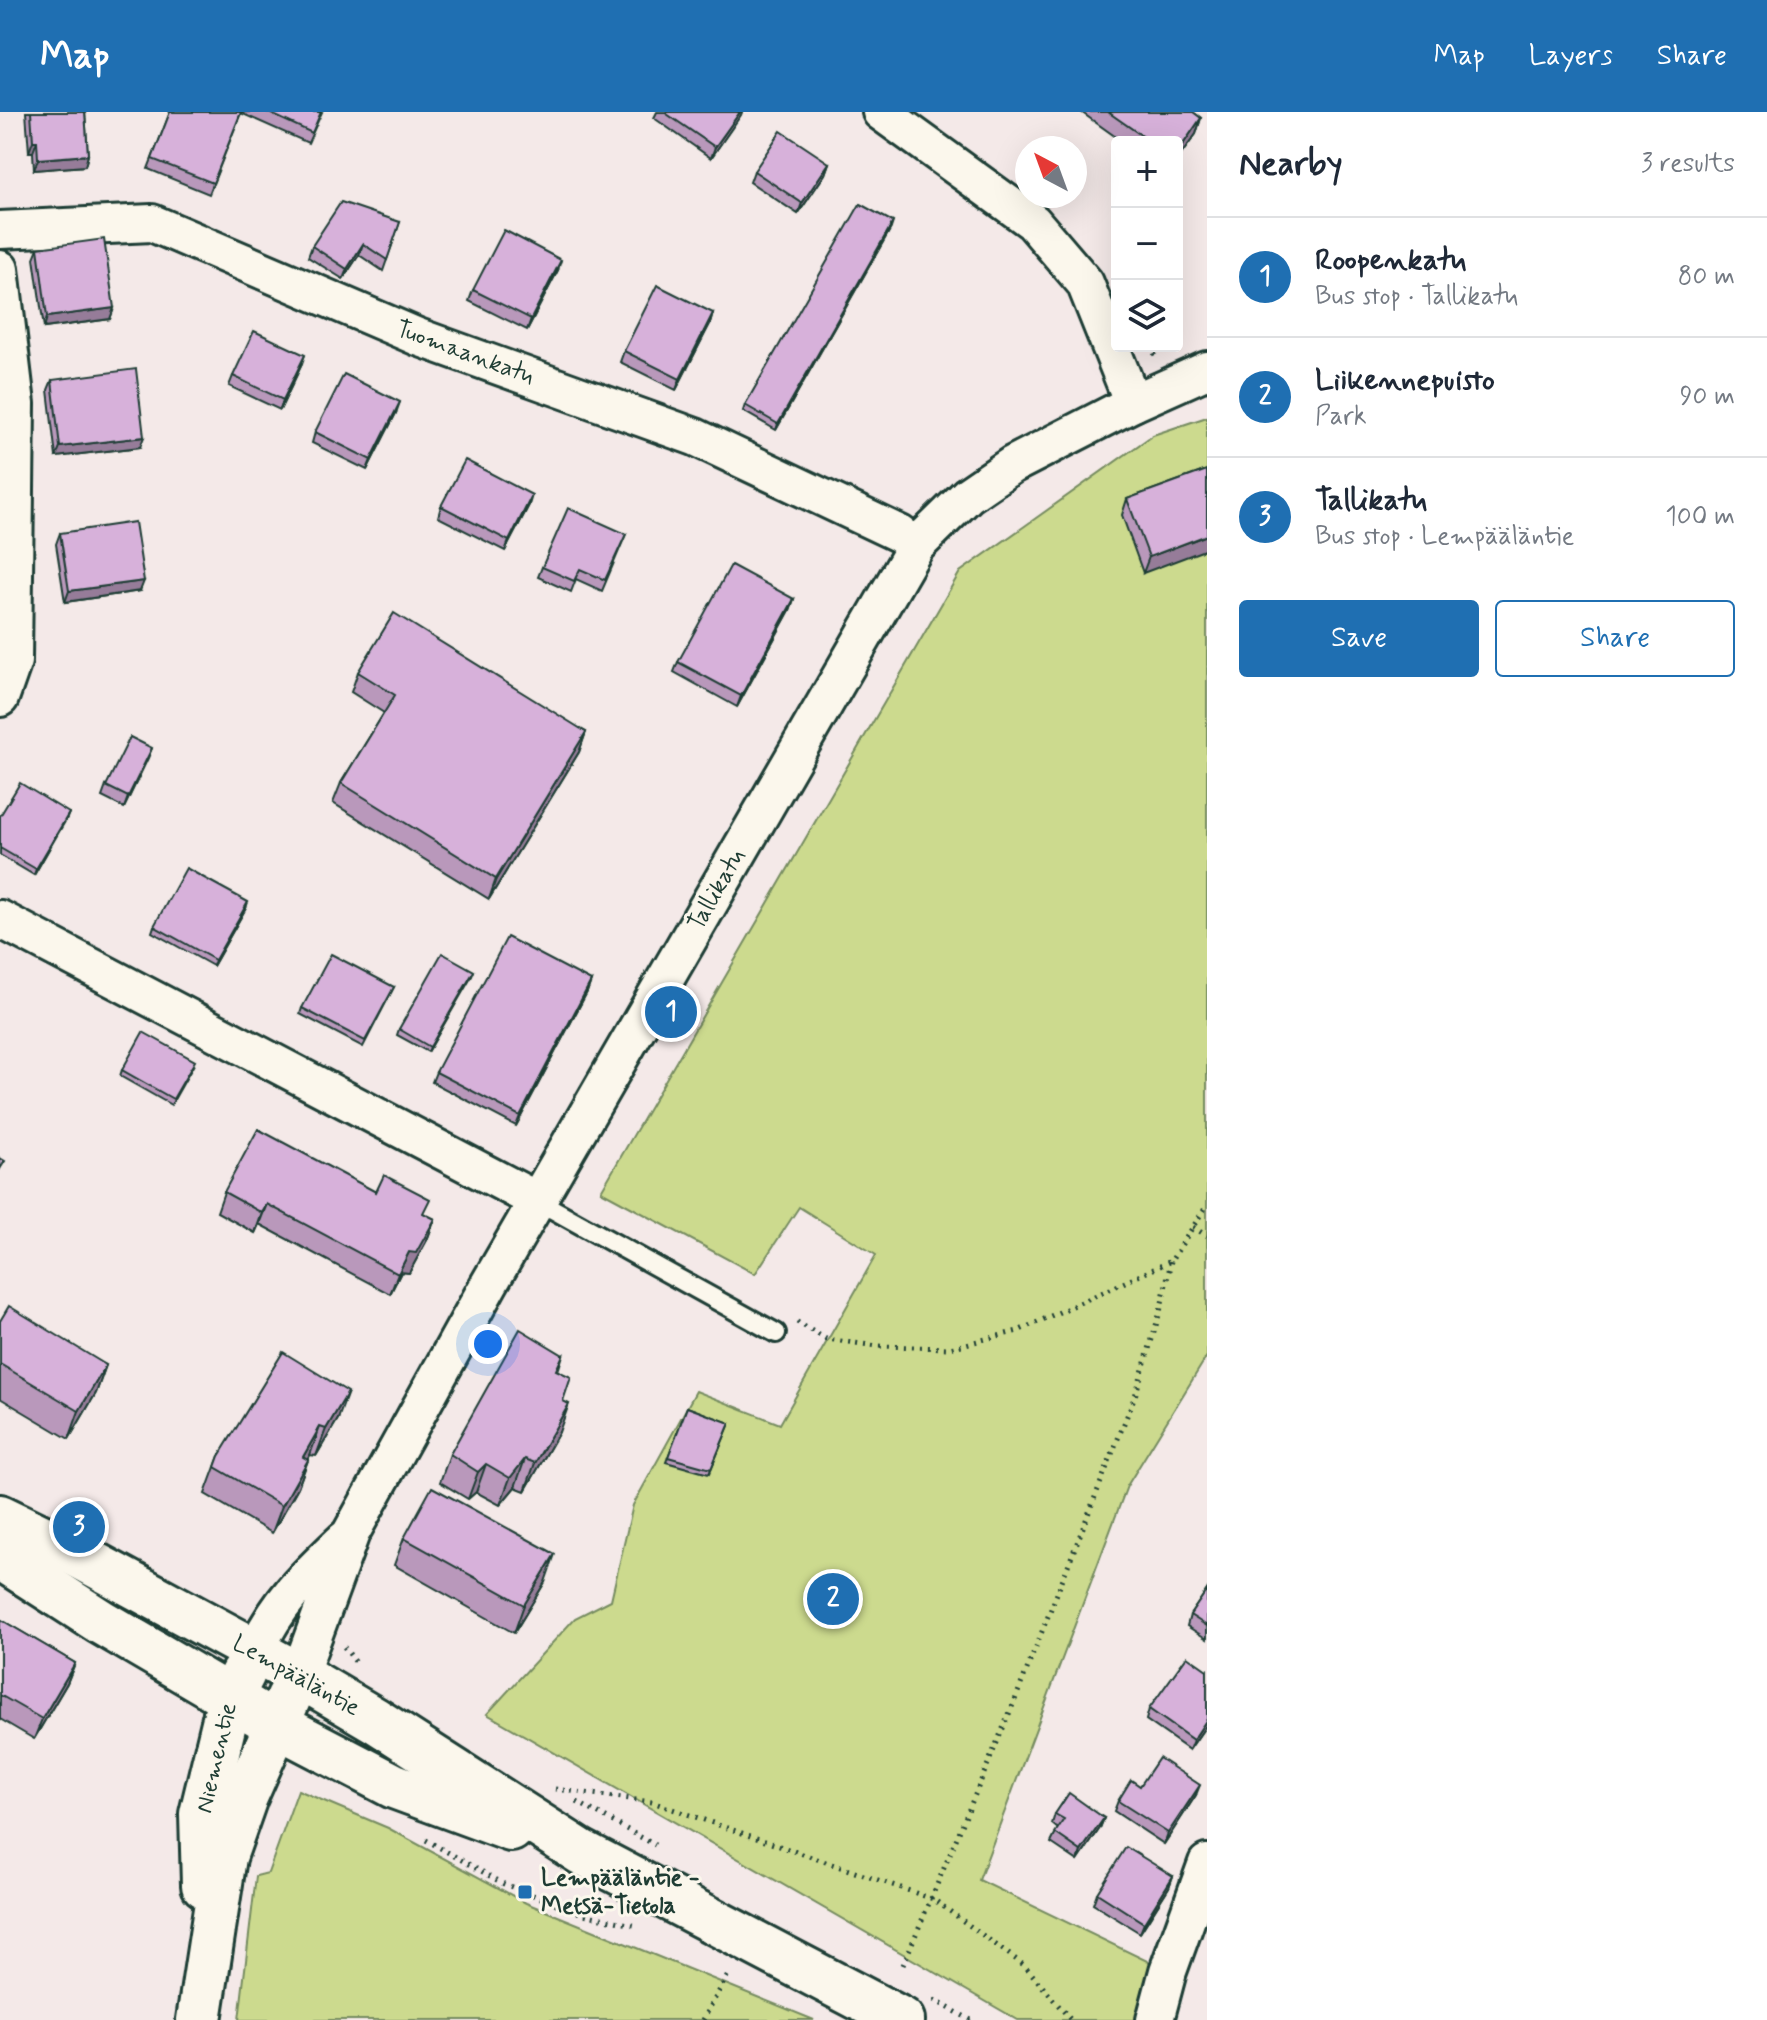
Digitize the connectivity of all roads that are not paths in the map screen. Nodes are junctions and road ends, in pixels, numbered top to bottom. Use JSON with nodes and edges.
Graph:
{"nodes":[{"id":1,"x":881,"y":112,"type":"edge"},
{"id":2,"x":0,"y":230,"type":"edge"},
{"id":3,"x":0,"y":269,"type":"edge"},
{"id":4,"x":1207,"y":370,"type":"edge"},
{"id":5,"x":1133,"y":403,"type":"junction"},
{"id":6,"x":916,"y":546,"type":"junction"},
{"id":7,"x":0,"y":698,"type":"edge"},
{"id":8,"x":0,"y":919,"type":"edge"},
{"id":9,"x":538,"y":1201,"type":"junction"},
{"id":10,"x":776,"y":1333,"type":"dead end"},
{"id":11,"x":0,"y":1517,"type":"edge"},
{"id":12,"x":351,"y":1533,"type":"junction"},
{"id":13,"x":0,"y":1557,"type":"edge"},
{"id":14,"x":254,"y":1653,"type":"junction"},
{"id":15,"x":299,"y":1675,"type":"junction"},
{"id":16,"x":230,"y":1698,"type":"junction"},
{"id":17,"x":277,"y":1725,"type":"junction"},
{"id":18,"x":581,"y":1852,"type":"junction"},
{"id":19,"x":1207,"y":1863,"type":"edge"},
{"id":20,"x":206,"y":1965,"type":"junction"},
{"id":21,"x":900,"y":2019,"type":"edge"},
{"id":22,"x":199,"y":2020,"type":"edge"},
{"id":23,"x":1155,"y":2020,"type":"edge"}],
"edges":[{"from":1,"to":5,"type":"street"},
{"from":2,"to":6,"type":"street","name":"Tuomaankatu"},
{"from":3,"to":7,"type":"street"},
{"from":4,"to":5,"type":"street","name":"Tallikatu"},
{"from":5,"to":6,"type":"street","name":"Tallikatu"},
{"from":6,"to":9,"type":"street","name":"Tallikatu"},
{"from":8,"to":9,"type":"street"},
{"from":9,"to":10,"type":"lane"},
{"from":9,"to":12,"type":"street","name":"Tallikatu"},
{"from":11,"to":14,"type":"main road","name":"Lempääläntie"},
{"from":12,"to":14,"type":"street","name":"Tallikatu"},
{"from":12,"to":15,"type":"street","name":"Tallikatu"},
{"from":13,"to":16,"type":"main road","name":"Lempääläntie"},
{"from":14,"to":15,"type":"main road","name":"Lempääläntie"},
{"from":14,"to":16,"type":"main road","name":"Niementie"},
{"from":15,"to":17,"type":"main road","name":"Niementie"},
{"from":15,"to":18,"type":"main road","name":"Lempääläntie"},
{"from":16,"to":17,"type":"main road","name":"Lempääläntie"},
{"from":16,"to":20,"type":"main road","name":"Niementie"},
{"from":17,"to":18,"type":"main road","name":"Lempääläntie"},
{"from":17,"to":20,"type":"main road","name":"Niementie"},
{"from":18,"to":21,"type":"main road","name":"Lempääläntie"},
{"from":19,"to":23,"type":"street"},
{"from":20,"to":22,"type":"main road","name":"Niementie"}]}
